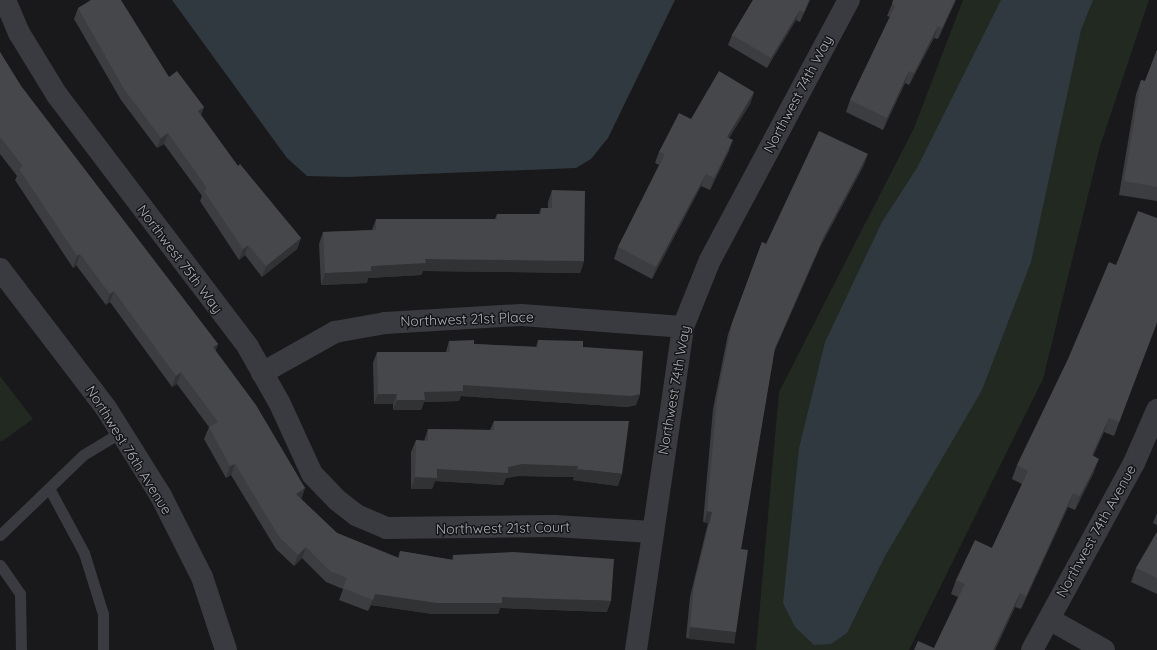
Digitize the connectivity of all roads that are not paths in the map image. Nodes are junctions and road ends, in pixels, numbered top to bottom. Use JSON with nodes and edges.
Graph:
{"nodes":[{"id":1,"x":5,"y":0,"type":"edge"},
{"id":2,"x":849,"y":0,"type":"edge"},
{"id":3,"x":0,"y":269,"type":"edge"},
{"id":4,"x":683,"y":327,"type":"junction"},
{"id":5,"x":262,"y":373,"type":"junction"},
{"id":6,"x":1157,"y":410,"type":"edge"},
{"id":7,"x":121,"y":432,"type":"junction"},
{"id":8,"x":49,"y":488,"type":"junction"},
{"id":9,"x":356,"y":515,"type":"joint"},
{"id":10,"x":652,"y":532,"type":"junction"},
{"id":11,"x":0,"y":535,"type":"edge"},
{"id":12,"x":0,"y":565,"type":"edge"},
{"id":13,"x":1049,"y":619,"type":"junction"},
{"id":14,"x":21,"y":650,"type":"edge"},
{"id":15,"x":103,"y":650,"type":"edge"},
{"id":16,"x":226,"y":650,"type":"edge"},
{"id":17,"x":636,"y":650,"type":"edge"},
{"id":18,"x":1032,"y":650,"type":"edge"},
{"id":19,"x":1104,"y":650,"type":"edge"}],
"edges":[{"from":1,"to":5,"type":"street","name":"Northwest 75th Way"},
{"from":2,"to":4,"type":"street","name":"Northwest 74th Way"},
{"from":3,"to":7,"type":"street","name":"Northwest 76th Avenue"},
{"from":4,"to":5,"type":"street","name":"Northwest 21st Place"},
{"from":4,"to":10,"type":"street","name":"Northwest 74th Way"},
{"from":5,"to":9,"type":"street","name":"Northwest 75th Way"},
{"from":6,"to":13,"type":"street","name":"Northwest 74th Avenue"},
{"from":7,"to":8,"type":"lane"},
{"from":7,"to":16,"type":"street","name":"Northwest 76th Avenue"},
{"from":8,"to":11,"type":"lane"},
{"from":8,"to":15,"type":"lane"},
{"from":9,"to":10,"type":"street","name":"Northwest 21st Court"},
{"from":10,"to":17,"type":"street","name":"Northwest 74th Way"},
{"from":12,"to":14,"type":"lane"},
{"from":13,"to":18,"type":"street","name":"Northwest 74th Avenue"},
{"from":13,"to":19,"type":"street"}]}
